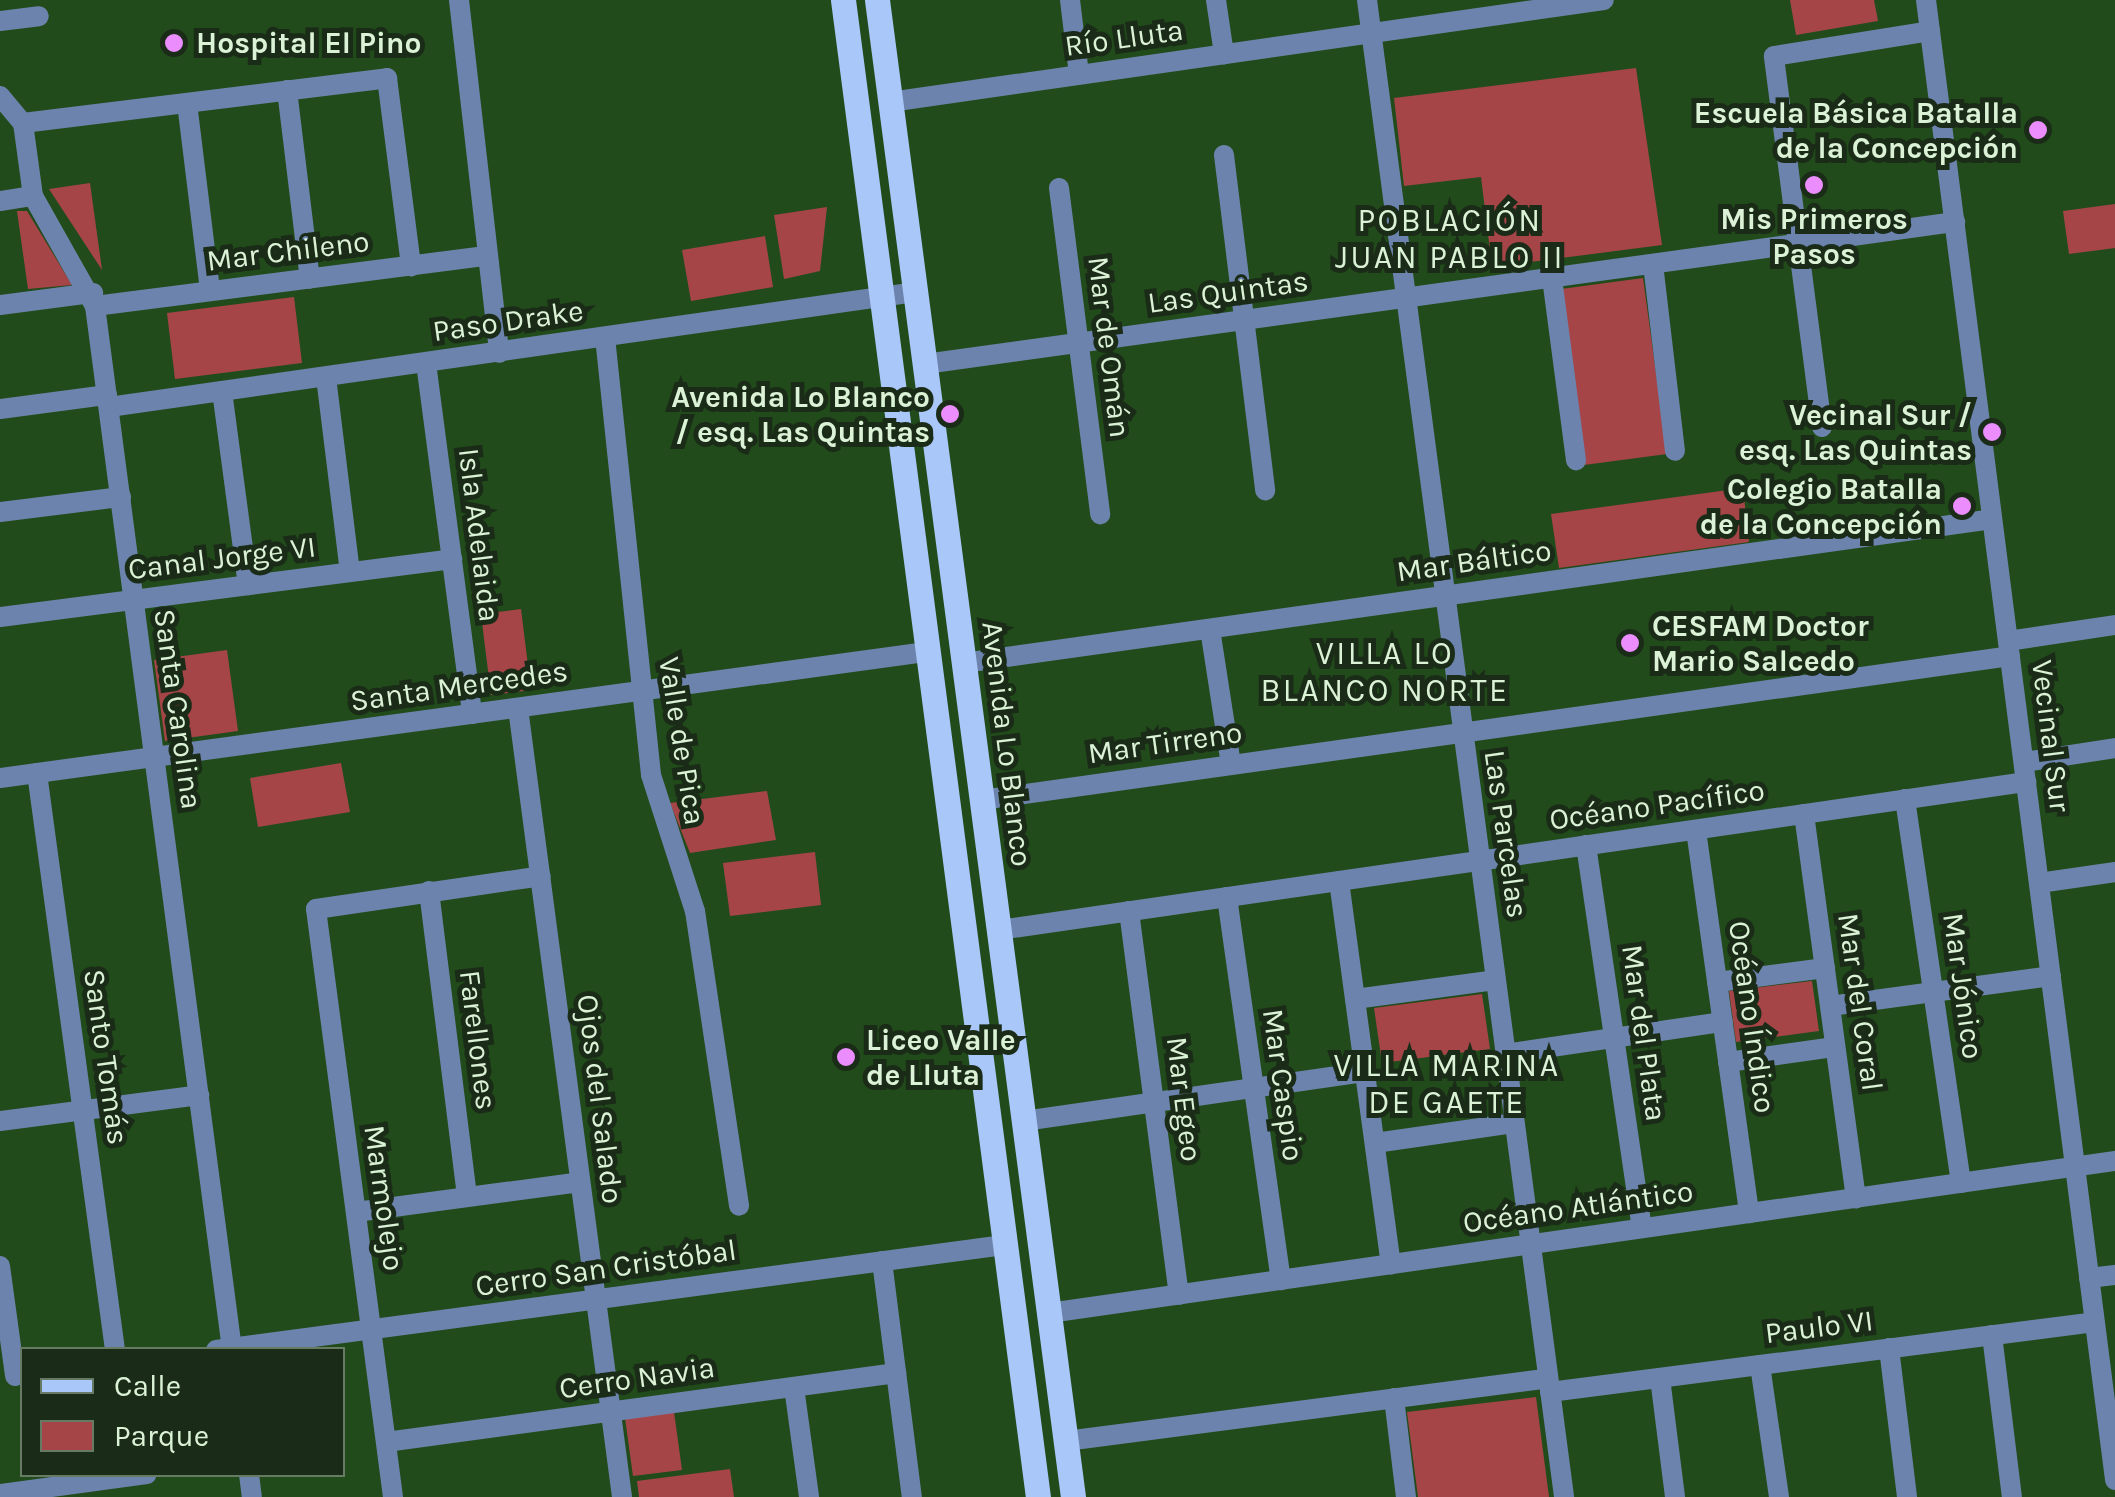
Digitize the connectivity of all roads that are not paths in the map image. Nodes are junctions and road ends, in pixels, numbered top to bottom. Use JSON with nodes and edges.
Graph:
{"nodes":[{"id":1,"x":459,"y":0,"type":"edge"},
{"id":2,"x":842,"y":0,"type":"edge"},
{"id":3,"x":877,"y":0,"type":"edge"},
{"id":4,"x":1070,"y":0,"type":"edge"},
{"id":5,"x":1216,"y":0,"type":"edge"},
{"id":6,"x":1367,"y":0,"type":"edge"},
{"id":7,"x":1604,"y":0,"type":"edge"},
{"id":8,"x":1926,"y":0,"type":"edge"},
{"id":9,"x":1519,"y":6,"type":"edge"},
{"id":10,"x":40,"y":16,"type":"dead end"},
{"id":11,"x":0,"y":21,"type":"edge"},
{"id":12,"x":1930,"y":32,"type":"junction"},
{"id":13,"x":1370,"y":33,"type":"junction"},
{"id":14,"x":1224,"y":54,"type":"junction"},
{"id":15,"x":1079,"y":74,"type":"junction"},
{"id":16,"x":286,"y":90,"type":"junction"},
{"id":17,"x":4,"y":96,"type":"edge"},
{"id":18,"x":890,"y":102,"type":"junction"},
{"id":19,"x":187,"y":103,"type":"junction"},
{"id":20,"x":24,"y":123,"type":"junction"},
{"id":21,"x":1224,"y":155,"type":"dead end"},
{"id":22,"x":1058,"y":188,"type":"dead end"},
{"id":23,"x":33,"y":196,"type":"junction"},
{"id":24,"x":0,"y":200,"type":"edge"},
{"id":25,"x":1955,"y":222,"type":"junction"},
{"id":26,"x":1799,"y":244,"type":"junction"},
{"id":27,"x":488,"y":256,"type":"junction"},
{"id":28,"x":1653,"y":264,"type":"junction"},
{"id":29,"x":411,"y":266,"type":"junction"},
{"id":30,"x":1552,"y":278,"type":"junction"},
{"id":31,"x":310,"y":279,"type":"junction"},
{"id":32,"x":210,"y":292,"type":"junction"},
{"id":33,"x":915,"y":292,"type":"junction"},
{"id":34,"x":880,"y":295,"type":"junction"},
{"id":35,"x":1405,"y":298,"type":"junction"},
{"id":36,"x":94,"y":299,"type":"junction"},
{"id":37,"x":0,"y":306,"type":"edge"},
{"id":38,"x":1243,"y":320,"type":"junction"},
{"id":39,"x":605,"y":337,"type":"junction"},
{"id":40,"x":1078,"y":342,"type":"junction"},
{"id":41,"x":499,"y":353,"type":"junction"},
{"id":42,"x":426,"y":363,"type":"junction"},
{"id":43,"x":924,"y":364,"type":"junction"},
{"id":44,"x":326,"y":377,"type":"junction"},
{"id":45,"x":222,"y":391,"type":"junction"},
{"id":46,"x":108,"y":401,"type":"junction"},
{"id":47,"x":0,"y":410,"type":"edge"},
{"id":48,"x":1822,"y":427,"type":"dead end"},
{"id":49,"x":1674,"y":451,"type":"dead end"},
{"id":50,"x":1576,"y":460,"type":"dead end"},
{"id":51,"x":1266,"y":491,"type":"dead end"},
{"id":52,"x":120,"y":497,"type":"junction"},
{"id":53,"x":0,"y":512,"type":"edge"},
{"id":54,"x":1100,"y":514,"type":"dead end"},
{"id":55,"x":1992,"y":519,"type":"junction"},
{"id":56,"x":452,"y":559,"type":"junction"},
{"id":57,"x":350,"y":572,"type":"junction"},
{"id":58,"x":248,"y":585,"type":"junction"},
{"id":59,"x":1444,"y":596,"type":"junction"},
{"id":60,"x":134,"y":600,"type":"junction"},
{"id":61,"x":0,"y":617,"type":"edge"},
{"id":62,"x":2115,"y":625,"type":"edge"},
{"id":63,"x":1210,"y":628,"type":"junction"},
{"id":64,"x":2009,"y":648,"type":"junction"},
{"id":65,"x":926,"y":652,"type":"junction"},
{"id":66,"x":964,"y":663,"type":"junction"},
{"id":67,"x":642,"y":691,"type":"junction"},
{"id":68,"x":518,"y":708,"type":"junction"},
{"id":69,"x":472,"y":714,"type":"junction"},
{"id":70,"x":1462,"y":731,"type":"junction"},
{"id":71,"x":2115,"y":748,"type":"edge"},
{"id":72,"x":155,"y":758,"type":"junction"},
{"id":73,"x":1230,"y":764,"type":"junction"},
{"id":74,"x":2025,"y":772,"type":"junction"},
{"id":75,"x":38,"y":773,"type":"junction"},
{"id":76,"x":0,"y":778,"type":"edge"},
{"id":77,"x":1905,"y":799,"type":"junction"},
{"id":78,"x":982,"y":800,"type":"junction"},
{"id":79,"x":1804,"y":814,"type":"junction"},
{"id":80,"x":1696,"y":830,"type":"junction"},
{"id":81,"x":1586,"y":846,"type":"junction"},
{"id":82,"x":1479,"y":861,"type":"junction"},
{"id":83,"x":2115,"y":872,"type":"edge"},
{"id":84,"x":540,"y":876,"type":"junction"},
{"id":85,"x":1338,"y":881,"type":"junction"},
{"id":86,"x":2039,"y":883,"type":"junction"},
{"id":87,"x":429,"y":891,"type":"junction"},
{"id":88,"x":1227,"y":897,"type":"junction"},
{"id":89,"x":1130,"y":911,"type":"junction"},
{"id":90,"x":999,"y":930,"type":"junction"},
{"id":91,"x":1824,"y":968,"type":"junction"},
{"id":92,"x":2051,"y":976,"type":"junction"},
{"id":93,"x":1495,"y":980,"type":"junction"},
{"id":94,"x":1717,"y":982,"type":"junction"},
{"id":95,"x":1006,"y":984,"type":"junction"},
{"id":96,"x":970,"y":988,"type":"junction"},
{"id":97,"x":1934,"y":992,"type":"junction"},
{"id":98,"x":1355,"y":999,"type":"junction"},
{"id":99,"x":1830,"y":1006,"type":"junction"},
{"id":100,"x":1722,"y":1022,"type":"junction"},
{"id":101,"x":1614,"y":1038,"type":"junction"},
{"id":102,"x":1836,"y":1048,"type":"junction"},
{"id":103,"x":1505,"y":1054,"type":"junction"},
{"id":104,"x":1728,"y":1062,"type":"junction"},
{"id":105,"x":1365,"y":1072,"type":"junction"},
{"id":106,"x":1254,"y":1088,"type":"junction"},
{"id":107,"x":199,"y":1095,"type":"junction"},
{"id":108,"x":1154,"y":1102,"type":"junction"},
{"id":109,"x":82,"y":1110,"type":"junction"},
{"id":110,"x":1024,"y":1120,"type":"junction"},
{"id":111,"x":0,"y":1121,"type":"edge"},
{"id":112,"x":1514,"y":1123,"type":"junction"},
{"id":113,"x":1375,"y":1143,"type":"junction"},
{"id":114,"x":2115,"y":1160,"type":"edge"},
{"id":115,"x":2075,"y":1166,"type":"junction"},
{"id":116,"x":580,"y":1182,"type":"junction"},
{"id":117,"x":1961,"y":1182,"type":"junction"},
{"id":118,"x":467,"y":1197,"type":"junction"},
{"id":119,"x":1856,"y":1198,"type":"junction"},
{"id":120,"x":739,"y":1206,"type":"dead end"},
{"id":121,"x":356,"y":1212,"type":"junction"},
{"id":122,"x":1749,"y":1213,"type":"junction"},
{"id":123,"x":1642,"y":1228,"type":"junction"},
{"id":124,"x":1530,"y":1244,"type":"junction"},
{"id":125,"x":1004,"y":1245,"type":"junction"},
{"id":126,"x":882,"y":1262,"type":"junction"},
{"id":127,"x":1391,"y":1264,"type":"junction"},
{"id":128,"x":0,"y":1266,"type":"edge"},
{"id":129,"x":2115,"y":1274,"type":"edge"},
{"id":130,"x":2089,"y":1278,"type":"junction"},
{"id":131,"x":1280,"y":1280,"type":"junction"},
{"id":132,"x":1179,"y":1295,"type":"junction"},
{"id":133,"x":596,"y":1299,"type":"junction"},
{"id":134,"x":1049,"y":1314,"type":"junction"},
{"id":135,"x":2095,"y":1322,"type":"junction"},
{"id":136,"x":371,"y":1329,"type":"junction"},
{"id":137,"x":1992,"y":1335,"type":"junction"},
{"id":138,"x":115,"y":1347,"type":"edge"},
{"id":139,"x":227,"y":1347,"type":"edge"},
{"id":140,"x":241,"y":1347,"type":"edge"},
{"id":141,"x":1889,"y":1348,"type":"junction"},
{"id":142,"x":1760,"y":1365,"type":"junction"},
{"id":143,"x":896,"y":1373,"type":"junction"},
{"id":144,"x":12,"y":1376,"type":"edge"},
{"id":145,"x":1660,"y":1378,"type":"junction"},
{"id":146,"x":1549,"y":1385,"type":"junction"},
{"id":147,"x":2109,"y":1385,"type":"edge"},
{"id":148,"x":794,"y":1387,"type":"junction"},
{"id":149,"x":1394,"y":1398,"type":"junction"},
{"id":150,"x":610,"y":1412,"type":"junction"},
{"id":151,"x":1066,"y":1441,"type":"junction"},
{"id":152,"x":386,"y":1442,"type":"junction"},
{"id":153,"x":125,"y":1477,"type":"edge"},
{"id":154,"x":2115,"y":1480,"type":"edge"},
{"id":155,"x":0,"y":1494,"type":"edge"},
{"id":156,"x":393,"y":1497,"type":"edge"},
{"id":157,"x":622,"y":1497,"type":"edge"},
{"id":158,"x":808,"y":1497,"type":"edge"},
{"id":159,"x":912,"y":1497,"type":"edge"},
{"id":160,"x":1038,"y":1497,"type":"edge"},
{"id":161,"x":1073,"y":1497,"type":"edge"},
{"id":162,"x":1406,"y":1497,"type":"edge"},
{"id":163,"x":1564,"y":1497,"type":"edge"},
{"id":164,"x":1676,"y":1497,"type":"edge"},
{"id":165,"x":1778,"y":1497,"type":"edge"},
{"id":166,"x":1907,"y":1497,"type":"edge"},
{"id":167,"x":2012,"y":1497,"type":"edge"}],
"edges":[{"from":1,"to":27,"type":"street"},
{"from":2,"to":34,"type":"main road"},
{"from":3,"to":18,"type":"main road","name":"Avenida Lo Blanco"},
{"from":4,"to":15,"type":"street"},
{"from":5,"to":14,"type":"street"},
{"from":6,"to":13,"type":"street","name":"Las Parcelas"},
{"from":7,"to":9,"type":"street","name":"Río Lluta"},
{"from":8,"to":12,"type":"street","name":"Vecinal Sur"},
{"from":9,"to":13,"type":"street","name":"Río Lluta"},
{"from":10,"to":11,"type":"street"},
{"from":12,"to":25,"type":"street","name":"Vecinal Sur"},
{"from":12,"to":26,"type":"street"},
{"from":13,"to":14,"type":"street","name":"Río Lluta"},
{"from":13,"to":35,"type":"street","name":"Las Parcelas"},
{"from":14,"to":15,"type":"street","name":"Río Lluta"},
{"from":15,"to":18,"type":"street","name":"Río Lluta"},
{"from":16,"to":19,"type":"street"},
{"from":16,"to":29,"type":"street"},
{"from":16,"to":31,"type":"street"},
{"from":17,"to":20,"type":"street","name":"Santa Carolina"},
{"from":18,"to":33,"type":"main road","name":"Avenida Lo Blanco"},
{"from":19,"to":20,"type":"street"},
{"from":19,"to":32,"type":"street"},
{"from":20,"to":23,"type":"street","name":"Santa Carolina"},
{"from":21,"to":38,"type":"street"},
{"from":22,"to":40,"type":"street","name":"Mar de Omán"},
{"from":23,"to":24,"type":"street"},
{"from":23,"to":36,"type":"street","name":"Santa Carolina"},
{"from":25,"to":26,"type":"street","name":"Las Quintas"},
{"from":25,"to":55,"type":"street","name":"Vecinal Sur"},
{"from":26,"to":28,"type":"street","name":"Las Quintas"},
{"from":26,"to":48,"type":"street"},
{"from":27,"to":29,"type":"street","name":"Mar Chileno"},
{"from":27,"to":41,"type":"street"},
{"from":28,"to":30,"type":"street","name":"Las Quintas"},
{"from":28,"to":49,"type":"street"},
{"from":29,"to":31,"type":"street","name":"Mar Chileno"},
{"from":30,"to":35,"type":"street","name":"Las Quintas"},
{"from":30,"to":50,"type":"street"},
{"from":31,"to":32,"type":"street","name":"Mar Chileno"},
{"from":32,"to":36,"type":"street","name":"Mar Chileno"},
{"from":33,"to":34,"type":"street","name":"Paso Drake"},
{"from":33,"to":43,"type":"main road","name":"Avenida Lo Blanco"},
{"from":34,"to":39,"type":"street","name":"Paso Drake"},
{"from":34,"to":65,"type":"main road"},
{"from":35,"to":38,"type":"street","name":"Las Quintas"},
{"from":35,"to":59,"type":"street","name":"Las Parcelas"},
{"from":36,"to":37,"type":"street","name":"Mar Chileno"},
{"from":36,"to":46,"type":"street","name":"Santa Carolina"},
{"from":38,"to":40,"type":"street","name":"Las Quintas"},
{"from":38,"to":51,"type":"street"},
{"from":39,"to":41,"type":"street","name":"Paso Drake"},
{"from":39,"to":67,"type":"street","name":"Valle de Pica"},
{"from":40,"to":43,"type":"street","name":"Las Quintas"},
{"from":40,"to":54,"type":"street","name":"Mar de Omán"},
{"from":41,"to":42,"type":"street","name":"Paso Drake"},
{"from":42,"to":44,"type":"street","name":"Paso Drake"},
{"from":42,"to":56,"type":"street","name":"Isla Adelaida"},
{"from":43,"to":66,"type":"main road","name":"Avenida Lo Blanco"},
{"from":44,"to":45,"type":"street","name":"Paso Drake"},
{"from":44,"to":57,"type":"street"},
{"from":45,"to":46,"type":"street","name":"Paso Drake"},
{"from":45,"to":58,"type":"street"},
{"from":46,"to":47,"type":"street","name":"Paso Drake"},
{"from":46,"to":52,"type":"street","name":"Santa Carolina"},
{"from":52,"to":53,"type":"street"},
{"from":52,"to":60,"type":"street","name":"Santa Carolina"},
{"from":55,"to":59,"type":"street","name":"Mar Báltico"},
{"from":55,"to":64,"type":"street","name":"Vecinal Sur"},
{"from":56,"to":57,"type":"street","name":"Canal Jorge VI"},
{"from":56,"to":69,"type":"street","name":"Isla Adelaida"},
{"from":57,"to":58,"type":"street","name":"Canal Jorge VI"},
{"from":58,"to":60,"type":"street","name":"Canal Jorge VI"},
{"from":59,"to":63,"type":"street","name":"Mar Báltico"},
{"from":59,"to":70,"type":"street","name":"Las Parcelas"},
{"from":60,"to":61,"type":"street","name":"Canal Jorge VI"},
{"from":60,"to":72,"type":"street","name":"Santa Carolina"},
{"from":62,"to":64,"type":"street","name":"Mar Tirreno"},
{"from":63,"to":66,"type":"street","name":"Mar Báltico"},
{"from":63,"to":73,"type":"street"},
{"from":64,"to":70,"type":"street","name":"Mar Tirreno"},
{"from":64,"to":74,"type":"street","name":"Vecinal Sur"},
{"from":65,"to":67,"type":"street","name":"Santa Mercedes"},
{"from":65,"to":96,"type":"main road"},
{"from":66,"to":78,"type":"main road","name":"Avenida Lo Blanco"},
{"from":67,"to":68,"type":"street","name":"Santa Mercedes"},
{"from":67,"to":120,"type":"street","name":"Valle de Pica"},
{"from":68,"to":69,"type":"street","name":"Santa Mercedes"},
{"from":68,"to":84,"type":"street","name":"Ojos del Salado"},
{"from":69,"to":72,"type":"street","name":"Santa Mercedes"},
{"from":70,"to":73,"type":"street","name":"Mar Tirreno"},
{"from":70,"to":82,"type":"street","name":"Las Parcelas"},
{"from":71,"to":74,"type":"street","name":"Océano Pacífico"},
{"from":72,"to":75,"type":"street","name":"Santa Mercedes"},
{"from":72,"to":107,"type":"street","name":"Santa Carolina"},
{"from":73,"to":78,"type":"street","name":"Mar Tirreno"},
{"from":74,"to":77,"type":"street","name":"Océano Pacífico"},
{"from":74,"to":86,"type":"street","name":"Vecinal Sur"},
{"from":75,"to":76,"type":"street","name":"Santa Mercedes"},
{"from":75,"to":109,"type":"street","name":"Santo Tomás"},
{"from":77,"to":79,"type":"street","name":"Océano Pacífico"},
{"from":77,"to":97,"type":"street","name":"Mar Jónico"},
{"from":78,"to":90,"type":"main road","name":"Avenida Lo Blanco"},
{"from":79,"to":80,"type":"street","name":"Océano Pacífico"},
{"from":79,"to":91,"type":"street","name":"Mar del Coral"},
{"from":80,"to":81,"type":"street","name":"Océano Pacífico"},
{"from":80,"to":94,"type":"street","name":"Océano Índico"},
{"from":81,"to":82,"type":"street","name":"Océano Pacífico"},
{"from":81,"to":101,"type":"street","name":"Mar del Plata"},
{"from":82,"to":85,"type":"street","name":"Océano Pacífico"},
{"from":82,"to":93,"type":"street","name":"Las Parcelas"},
{"from":83,"to":86,"type":"street"},
{"from":84,"to":87,"type":"street"},
{"from":84,"to":116,"type":"street","name":"Ojos del Salado"},
{"from":85,"to":88,"type":"street","name":"Océano Pacífico"},
{"from":85,"to":98,"type":"street"},
{"from":86,"to":92,"type":"street","name":"Vecinal Sur"},
{"from":87,"to":118,"type":"street","name":"Farellones"},
{"from":87,"to":121,"type":"street","name":"Marmolejo"},
{"from":88,"to":89,"type":"street","name":"Océano Pacífico"},
{"from":88,"to":106,"type":"street","name":"Mar Caspio"},
{"from":89,"to":90,"type":"street","name":"Océano Pacífico"},
{"from":89,"to":108,"type":"street","name":"Mar Egeo"},
{"from":90,"to":95,"type":"main road","name":"Avenida Lo Blanco"},
{"from":91,"to":94,"type":"street"},
{"from":91,"to":99,"type":"street","name":"Mar del Coral"},
{"from":92,"to":97,"type":"street"},
{"from":92,"to":115,"type":"street","name":"Vecinal Sur"},
{"from":93,"to":98,"type":"street"},
{"from":93,"to":103,"type":"street","name":"Las Parcelas"},
{"from":94,"to":100,"type":"street","name":"Océano Índico"},
{"from":95,"to":96,"type":"main road"},
{"from":95,"to":110,"type":"main road","name":"Avenida Lo Blanco"},
{"from":96,"to":125,"type":"main road"},
{"from":97,"to":99,"type":"street"},
{"from":97,"to":117,"type":"street","name":"Mar Jónico"},
{"from":98,"to":105,"type":"street"},
{"from":99,"to":102,"type":"street","name":"Mar del Coral"},
{"from":100,"to":101,"type":"street"},
{"from":100,"to":104,"type":"street","name":"Océano Índico"},
{"from":101,"to":103,"type":"street"},
{"from":101,"to":123,"type":"street","name":"Mar del Plata"},
{"from":102,"to":104,"type":"street"},
{"from":102,"to":119,"type":"street","name":"Mar del Coral"},
{"from":103,"to":112,"type":"street","name":"Las Parcelas"},
{"from":104,"to":122,"type":"street","name":"Océano Índico"},
{"from":105,"to":106,"type":"street"},
{"from":105,"to":113,"type":"street"},
{"from":106,"to":108,"type":"street"},
{"from":106,"to":131,"type":"street","name":"Mar Caspio"},
{"from":107,"to":109,"type":"street"},
{"from":107,"to":139,"type":"street","name":"Santa Carolina"},
{"from":108,"to":110,"type":"street"},
{"from":108,"to":132,"type":"street","name":"Mar Egeo"},
{"from":109,"to":111,"type":"street"},
{"from":109,"to":138,"type":"street","name":"Santo Tomás"},
{"from":110,"to":134,"type":"main road","name":"Avenida Lo Blanco"},
{"from":112,"to":113,"type":"street"},
{"from":112,"to":124,"type":"street","name":"Las Parcelas"},
{"from":113,"to":127,"type":"street"},
{"from":114,"to":115,"type":"street","name":"Océano Atlántico"},
{"from":115,"to":117,"type":"street","name":"Océano Atlántico"},
{"from":115,"to":130,"type":"street","name":"Vecinal Sur"},
{"from":116,"to":118,"type":"street"},
{"from":116,"to":133,"type":"street","name":"Ojos del Salado"},
{"from":117,"to":119,"type":"street","name":"Océano Atlántico"},
{"from":118,"to":121,"type":"street"},
{"from":119,"to":122,"type":"street","name":"Océano Atlántico"},
{"from":121,"to":136,"type":"street","name":"Marmolejo"},
{"from":122,"to":123,"type":"street","name":"Océano Atlántico"},
{"from":123,"to":124,"type":"street","name":"Océano Atlántico"},
{"from":124,"to":127,"type":"street","name":"Océano Atlántico"},
{"from":124,"to":146,"type":"street","name":"Las Parcelas"},
{"from":125,"to":126,"type":"street","name":"Cerro San Cristóbal"},
{"from":125,"to":160,"type":"main road"},
{"from":126,"to":133,"type":"street","name":"Cerro San Cristóbal"},
{"from":126,"to":143,"type":"street"},
{"from":127,"to":131,"type":"street","name":"Océano Atlántico"},
{"from":128,"to":144,"type":"street"},
{"from":129,"to":130,"type":"street"},
{"from":130,"to":135,"type":"street","name":"Vecinal Sur"},
{"from":131,"to":132,"type":"street","name":"Océano Atlántico"},
{"from":132,"to":134,"type":"street","name":"Océano Atlántico"},
{"from":133,"to":136,"type":"street","name":"Cerro San Cristóbal"},
{"from":133,"to":150,"type":"street","name":"Ojos del Salado"},
{"from":134,"to":151,"type":"main road","name":"Avenida Lo Blanco"},
{"from":135,"to":137,"type":"street","name":"Paulo VI"},
{"from":135,"to":147,"type":"street","name":"Vecinal Sur"},
{"from":136,"to":140,"type":"street","name":"Cerro San Cristóbal"},
{"from":136,"to":152,"type":"street","name":"Marmolejo"},
{"from":137,"to":141,"type":"street","name":"Paulo VI"},
{"from":137,"to":167,"type":"street"},
{"from":141,"to":142,"type":"street","name":"Paulo VI"},
{"from":141,"to":166,"type":"street"},
{"from":142,"to":145,"type":"street","name":"Paulo VI"},
{"from":142,"to":165,"type":"street"},
{"from":143,"to":148,"type":"street","name":"Cerro Navia"},
{"from":143,"to":159,"type":"street"},
{"from":145,"to":146,"type":"street","name":"Paulo VI"},
{"from":145,"to":164,"type":"street"},
{"from":146,"to":149,"type":"street","name":"Paulo VI"},
{"from":146,"to":163,"type":"street","name":"Las Parcelas"},
{"from":147,"to":154,"type":"street","name":"Vecinal Sur"},
{"from":148,"to":150,"type":"street","name":"Cerro Navia"},
{"from":148,"to":158,"type":"street"},
{"from":149,"to":151,"type":"street","name":"Paulo VI"},
{"from":149,"to":162,"type":"street"},
{"from":150,"to":152,"type":"street","name":"Cerro Navia"},
{"from":150,"to":157,"type":"street","name":"Ojos del Salado"},
{"from":151,"to":161,"type":"main road","name":"Avenida Lo Blanco"},
{"from":152,"to":156,"type":"street","name":"Marmolejo"},
{"from":153,"to":155,"type":"street"}]}
